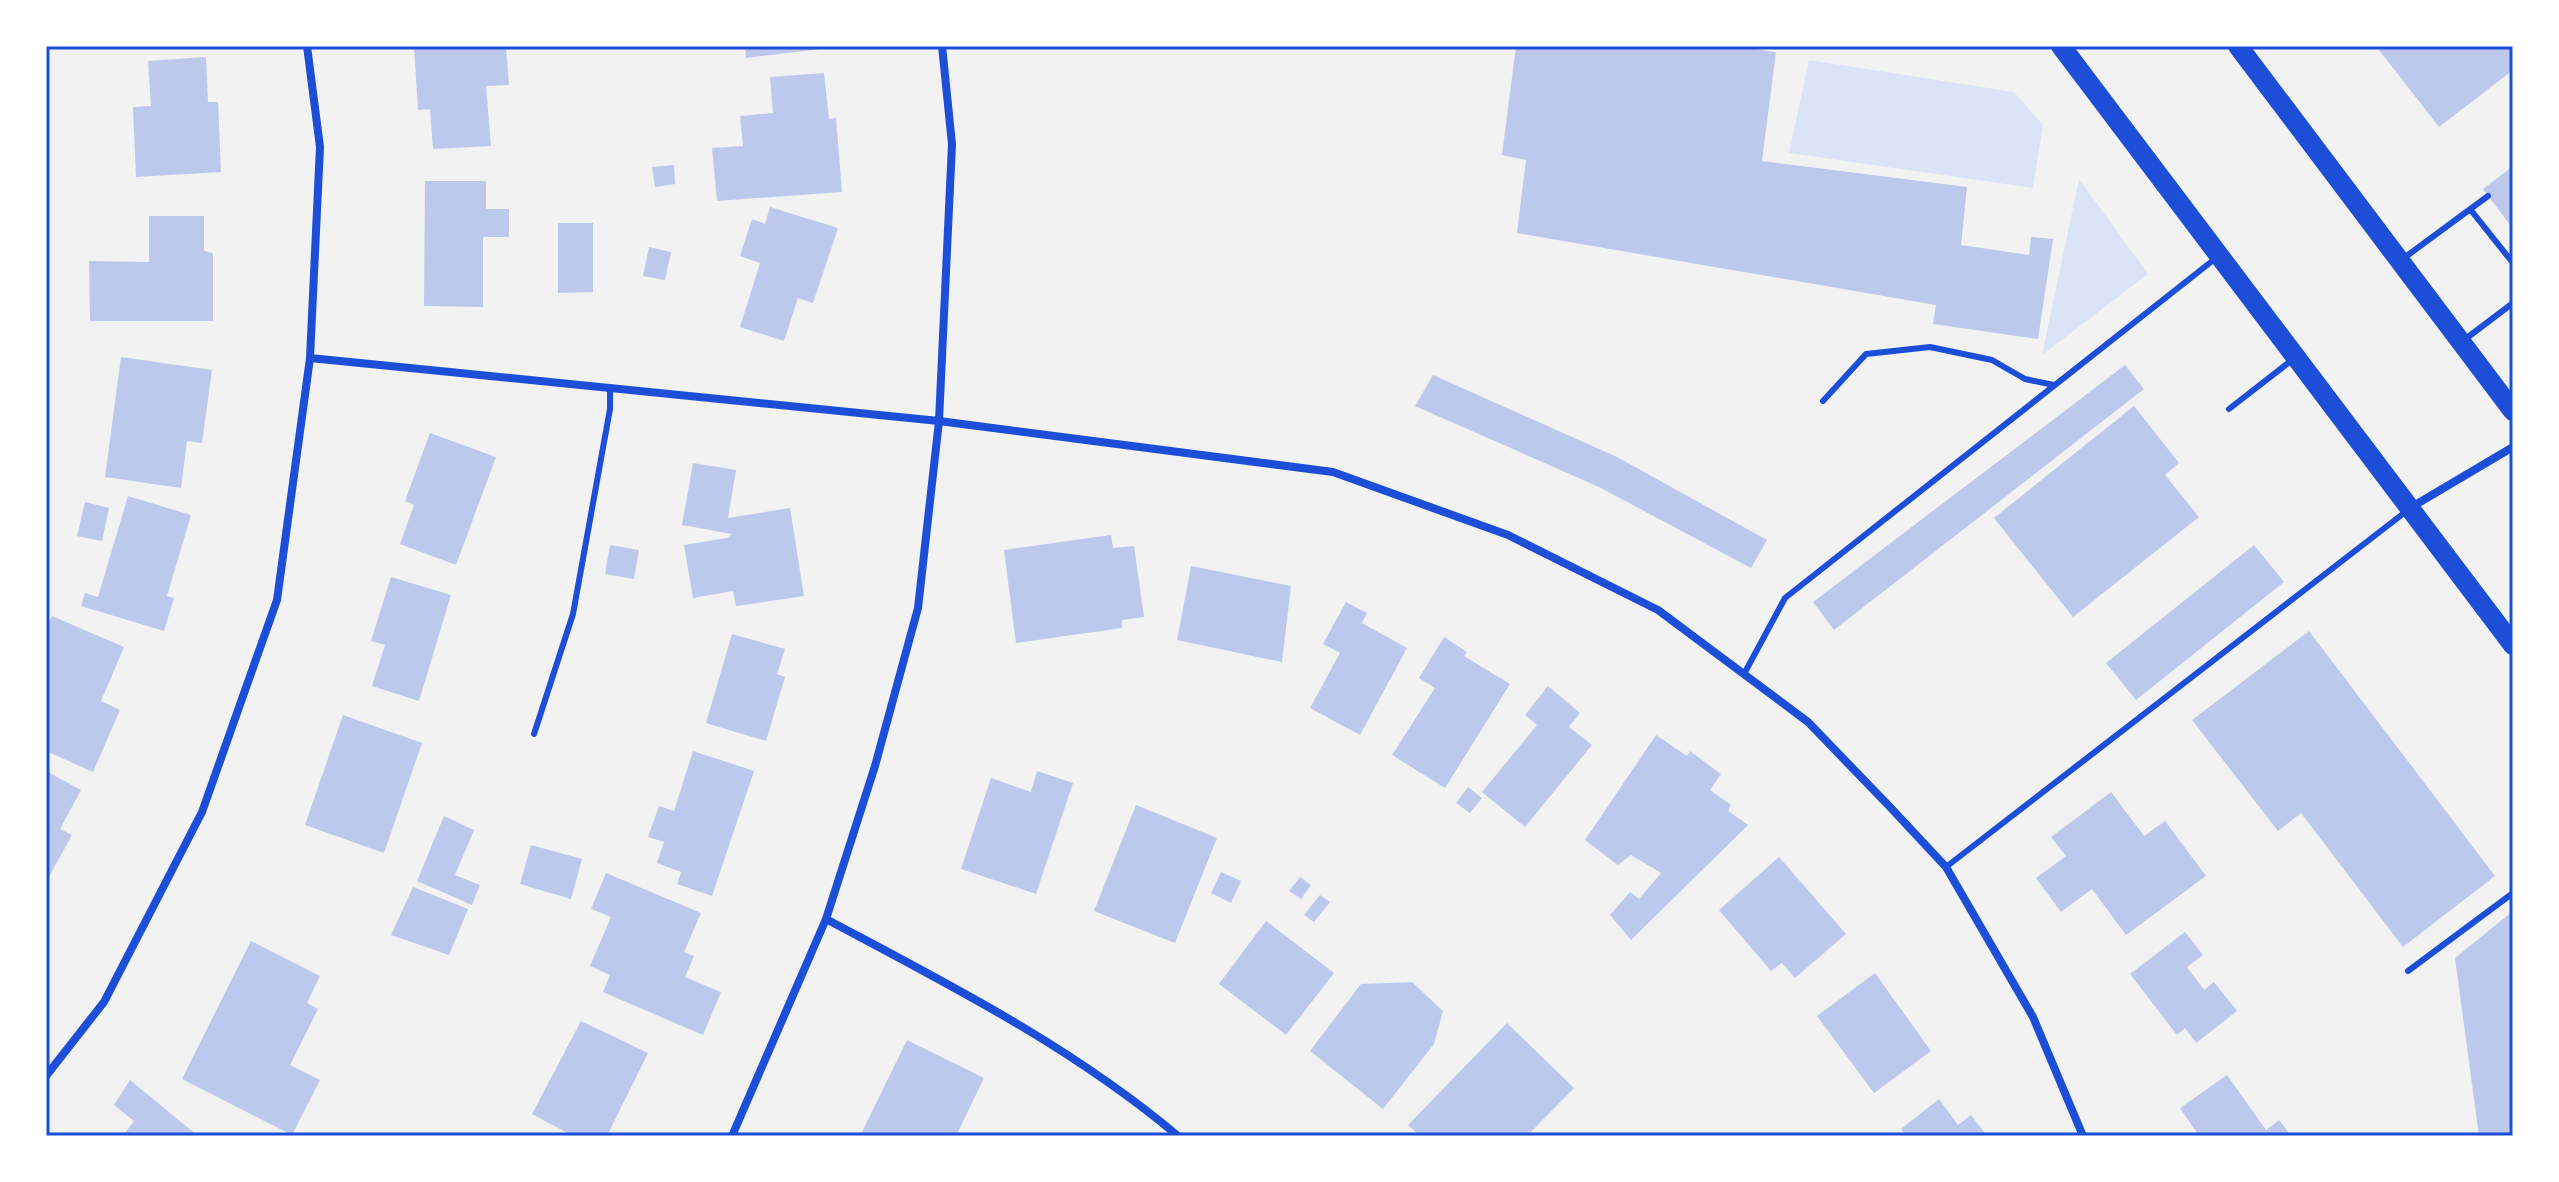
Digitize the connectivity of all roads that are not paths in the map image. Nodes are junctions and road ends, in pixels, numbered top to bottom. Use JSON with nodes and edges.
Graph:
{"nodes":[{"id":1,"x":307,"y":46,"type":"edge"},
{"id":2,"x":942,"y":46,"type":"edge"},
{"id":3,"x":2061,"y":46,"type":"edge"},
{"id":4,"x":2238,"y":46,"type":"edge"},
{"id":5,"x":2488,"y":196,"type":"dead end"},
{"id":6,"x":2470,"y":209,"type":"junction"},
{"id":7,"x":2219,"y":256,"type":"junction"},
{"id":8,"x":2400,"y":261,"type":"junction"},
{"id":9,"x":2513,"y":263,"type":"edge"},
{"id":10,"x":2513,"y":303,"type":"edge"},
{"id":11,"x":2461,"y":342,"type":"junction"},
{"id":12,"x":310,"y":358,"type":"junction"},
{"id":13,"x":2295,"y":358,"type":"junction"},
{"id":14,"x":2054,"y":385,"type":"junction"},
{"id":15,"x":610,"y":388,"type":"junction"},
{"id":16,"x":1823,"y":401,"type":"dead end"},
{"id":17,"x":2229,"y":409,"type":"dead end"},
{"id":18,"x":2513,"y":411,"type":"edge"},
{"id":19,"x":939,"y":421,"type":"junction"},
{"id":20,"x":2513,"y":447,"type":"edge"},
{"id":21,"x":2410,"y":509,"type":"junction"},
{"id":22,"x":2513,"y":645,"type":"edge"},
{"id":23,"x":1744,"y":674,"type":"junction"},
{"id":24,"x":534,"y":734,"type":"dead end"},
{"id":25,"x":1946,"y":867,"type":"junction"},
{"id":26,"x":2513,"y":893,"type":"edge"},
{"id":27,"x":826,"y":919,"type":"junction"},
{"id":28,"x":2408,"y":971,"type":"dead end"},
{"id":29,"x":46,"y":1076,"type":"edge"},
{"id":30,"x":732,"y":1136,"type":"edge"},
{"id":31,"x":1178,"y":1136,"type":"edge"},
{"id":32,"x":2083,"y":1136,"type":"edge"}],
"edges":[{"from":1,"to":12,"type":"street"},
{"from":2,"to":19,"type":"street"},
{"from":3,"to":7,"type":"main road"},
{"from":4,"to":8,"type":"main road"},
{"from":5,"to":6,"type":"lane"},
{"from":6,"to":8,"type":"lane"},
{"from":6,"to":9,"type":"lane"},
{"from":7,"to":13,"type":"main road"},
{"from":7,"to":14,"type":"lane"},
{"from":8,"to":11,"type":"main road"},
{"from":10,"to":11,"type":"lane"},
{"from":11,"to":18,"type":"main road"},
{"from":12,"to":15,"type":"street"},
{"from":12,"to":29,"type":"street"},
{"from":13,"to":17,"type":"lane"},
{"from":13,"to":21,"type":"main road"},
{"from":14,"to":16,"type":"lane"},
{"from":14,"to":23,"type":"lane"},
{"from":15,"to":19,"type":"street"},
{"from":15,"to":24,"type":"lane"},
{"from":19,"to":23,"type":"street"},
{"from":19,"to":27,"type":"street"},
{"from":20,"to":21,"type":"street"},
{"from":21,"to":22,"type":"main road"},
{"from":21,"to":25,"type":"lane"},
{"from":23,"to":25,"type":"street"},
{"from":25,"to":32,"type":"street"},
{"from":26,"to":28,"type":"lane"},
{"from":27,"to":30,"type":"street"},
{"from":27,"to":31,"type":"street"}]}
